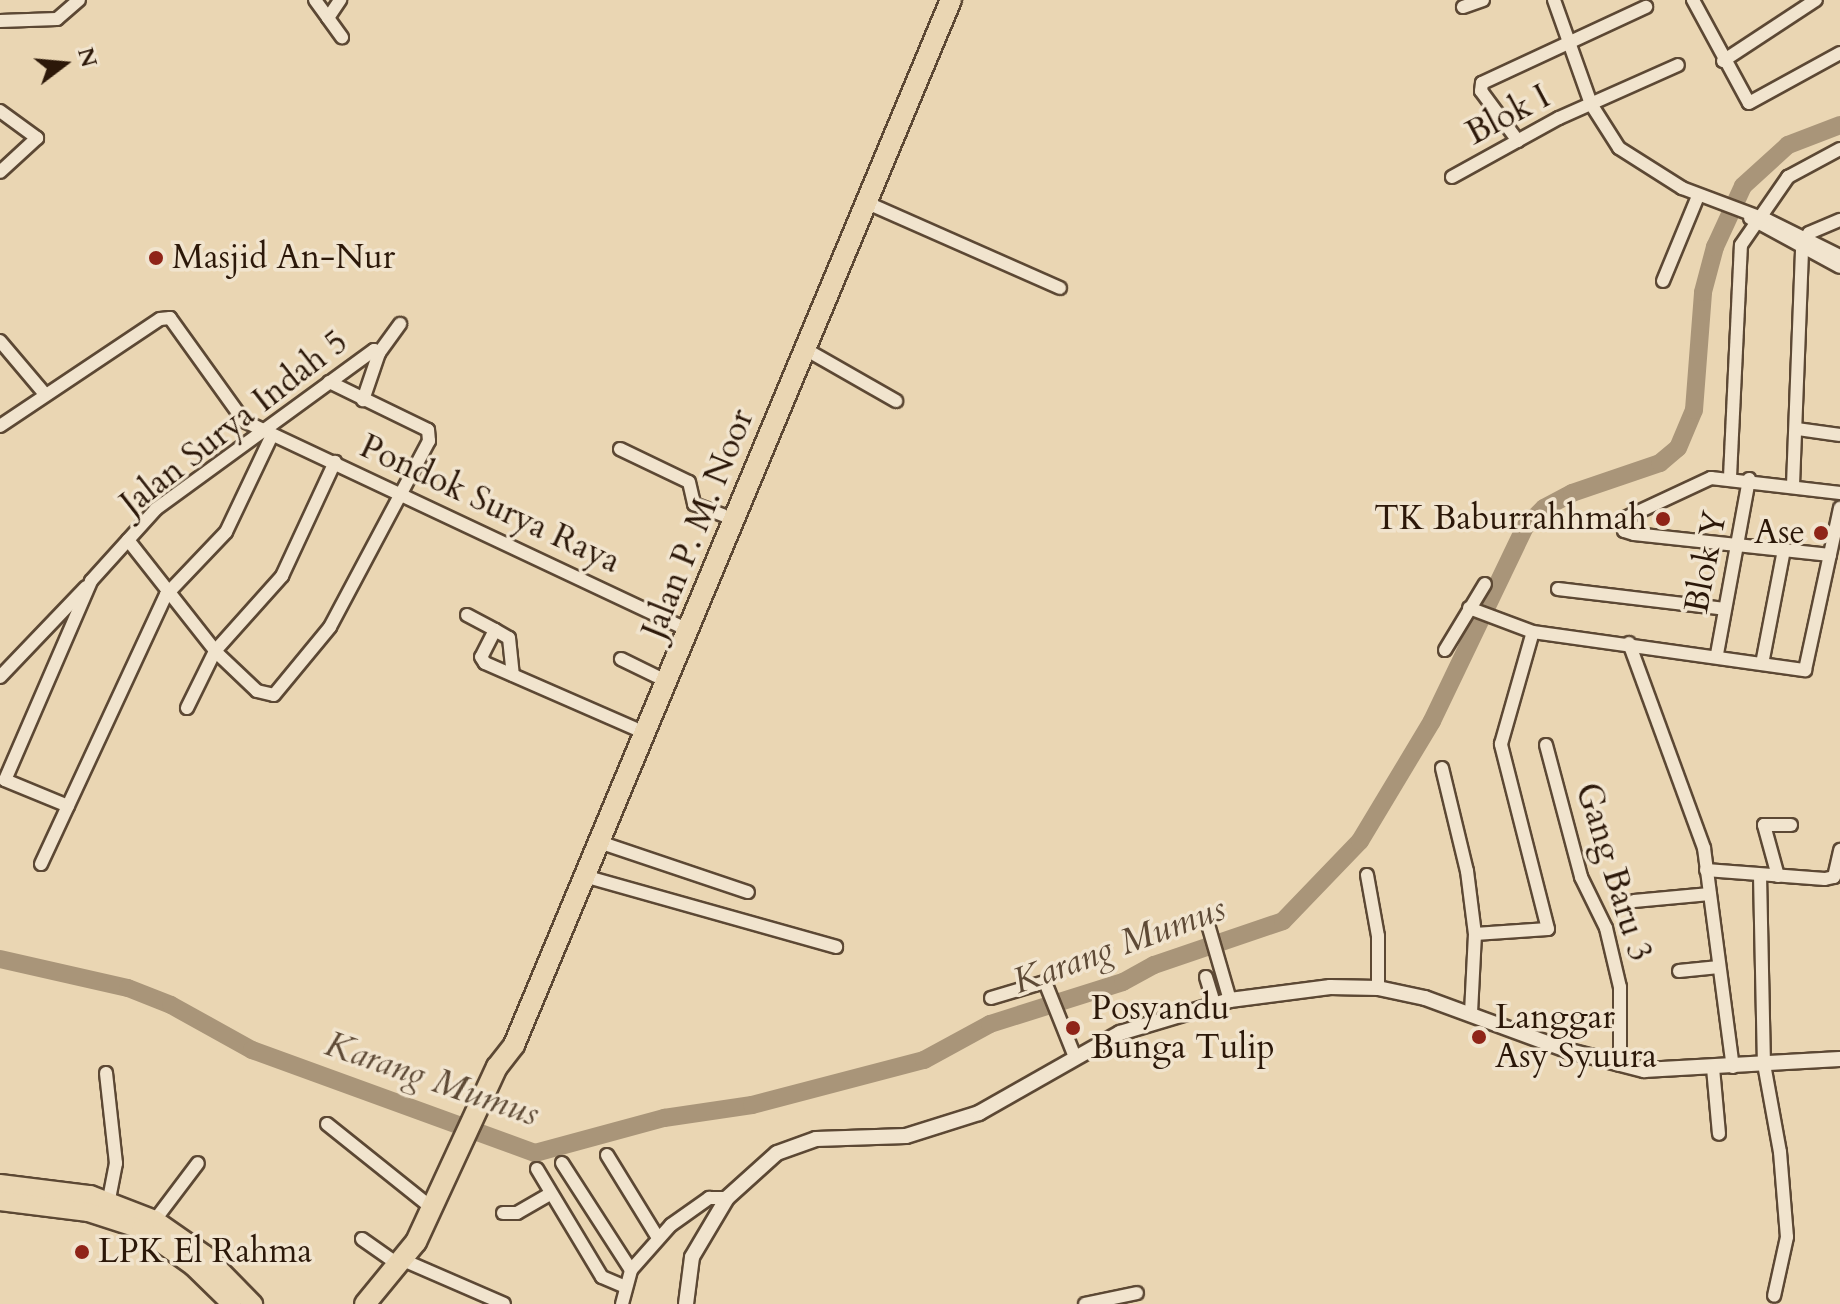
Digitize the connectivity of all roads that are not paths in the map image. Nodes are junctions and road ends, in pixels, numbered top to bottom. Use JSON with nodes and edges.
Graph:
{"nodes":[{"id":1,"x":79,"y":0,"type":"edge"},
{"id":2,"x":315,"y":0,"type":"edge"},
{"id":3,"x":340,"y":0,"type":"edge"},
{"id":4,"x":1483,"y":0,"type":"edge"},
{"id":5,"x":1554,"y":0,"type":"edge"},
{"id":6,"x":1816,"y":0,"type":"edge"},
{"id":7,"x":1697,"y":1,"type":"edge"},
{"id":8,"x":944,"y":2,"type":"edge"},
{"id":9,"x":1463,"y":7,"type":"dead end"},
{"id":10,"x":1646,"y":7,"type":"dead end"},
{"id":11,"x":328,"y":18,"type":"junction"},
{"id":12,"x":0,"y":21,"type":"edge"},
{"id":13,"x":342,"y":37,"type":"dead end"},
{"id":14,"x":1566,"y":39,"type":"junction"},
{"id":15,"x":1840,"y":53,"type":"edge"},
{"id":16,"x":1723,"y":61,"type":"junction"},
{"id":17,"x":1678,"y":65,"type":"dead end"},
{"id":18,"x":1591,"y":104,"type":"junction"},
{"id":19,"x":0,"y":111,"type":"edge"},
{"id":20,"x":1518,"y":141,"type":"junction"},
{"id":21,"x":1840,"y":149,"type":"edge"},
{"id":22,"x":0,"y":172,"type":"edge"},
{"id":23,"x":1452,"y":177,"type":"dead end"},
{"id":24,"x":1701,"y":198,"type":"junction"},
{"id":25,"x":865,"y":202,"type":"junction"},
{"id":26,"x":1751,"y":218,"type":"junction"},
{"id":27,"x":1840,"y":220,"type":"edge"},
{"id":28,"x":1804,"y":244,"type":"junction"},
{"id":29,"x":1840,"y":256,"type":"edge"},
{"id":30,"x":1840,"y":267,"type":"edge"},
{"id":31,"x":1663,"y":281,"type":"dead end"},
{"id":32,"x":1060,"y":288,"type":"dead end"},
{"id":33,"x":400,"y":324,"type":"dead end"},
{"id":34,"x":0,"y":341,"type":"edge"},
{"id":35,"x":800,"y":351,"type":"junction"},
{"id":36,"x":379,"y":353,"type":"junction"},
{"id":37,"x":329,"y":382,"type":"junction"},
{"id":38,"x":44,"y":393,"type":"junction"},
{"id":39,"x":363,"y":400,"type":"junction"},
{"id":40,"x":896,"y":401,"type":"dead end"},
{"id":41,"x":0,"y":426,"type":"edge"},
{"id":42,"x":1797,"y":429,"type":"junction"},
{"id":43,"x":268,"y":433,"type":"junction"},
{"id":44,"x":1840,"y":435,"type":"edge"},
{"id":45,"x":620,"y":449,"type":"dead end"},
{"id":46,"x":335,"y":462,"type":"junction"},
{"id":47,"x":1730,"y":477,"type":"junction"},
{"id":48,"x":1749,"y":479,"type":"junction"},
{"id":49,"x":1793,"y":485,"type":"junction"},
{"id":50,"x":401,"y":492,"type":"junction"},
{"id":51,"x":1840,"y":493,"type":"edge"},
{"id":52,"x":1840,"y":508,"type":"edge"},
{"id":53,"x":723,"y":515,"type":"junction"},
{"id":54,"x":128,"y":540,"type":"junction"},
{"id":55,"x":1740,"y":545,"type":"junction"},
{"id":56,"x":1784,"y":550,"type":"junction"},
{"id":57,"x":1830,"y":555,"type":"junction"},
{"id":58,"x":91,"y":581,"type":"junction"},
{"id":59,"x":1485,"y":584,"type":"dead end"},
{"id":60,"x":1558,"y":589,"type":"dead end"},
{"id":61,"x":166,"y":595,"type":"junction"},
{"id":62,"x":1471,"y":609,"type":"junction"},
{"id":63,"x":1725,"y":609,"type":"junction"},
{"id":64,"x":467,"y":615,"type":"dead end"},
{"id":65,"x":683,"y":627,"type":"junction"},
{"id":66,"x":495,"y":630,"type":"junction"},
{"id":67,"x":1533,"y":632,"type":"junction"},
{"id":68,"x":1629,"y":643,"type":"junction"},
{"id":69,"x":1445,"y":650,"type":"dead end"},
{"id":70,"x":215,"y":651,"type":"junction"},
{"id":71,"x":1717,"y":654,"type":"junction"},
{"id":72,"x":621,"y":659,"type":"dead end"},
{"id":73,"x":1762,"y":664,"type":"junction"},
{"id":74,"x":513,"y":675,"type":"junction"},
{"id":75,"x":656,"y":676,"type":"junction"},
{"id":76,"x":0,"y":677,"type":"edge"},
{"id":77,"x":187,"y":708,"type":"dead end"},
{"id":78,"x":634,"y":728,"type":"junction"},
{"id":79,"x":1546,"y":745,"type":"dead end"},
{"id":80,"x":1442,"y":768,"type":"dead end"},
{"id":81,"x":2,"y":784,"type":"edge"},
{"id":82,"x":68,"y":806,"type":"junction"},
{"id":83,"x":1791,"y":825,"type":"dead end"},
{"id":84,"x":596,"y":838,"type":"junction"},
{"id":85,"x":1840,"y":850,"type":"edge"},
{"id":86,"x":41,"y":864,"type":"dead end"},
{"id":87,"x":1706,"y":870,"type":"junction"},
{"id":88,"x":1367,"y":875,"type":"dead end"},
{"id":89,"x":1760,"y":875,"type":"junction"},
{"id":90,"x":584,"y":876,"type":"junction"},
{"id":91,"x":1778,"y":876,"type":"junction"},
{"id":92,"x":748,"y":892,"type":"dead end"},
{"id":93,"x":1710,"y":894,"type":"junction"},
{"id":94,"x":1634,"y":901,"type":"dead end"},
{"id":95,"x":1208,"y":924,"type":"dead end"},
{"id":96,"x":1475,"y":934,"type":"junction"},
{"id":97,"x":836,"y":947,"type":"dead end"},
{"id":98,"x":1719,"y":967,"type":"junction"},
{"id":99,"x":1679,"y":971,"type":"dead end"},
{"id":100,"x":1206,"y":977,"type":"dead end"},
{"id":101,"x":1378,"y":988,"type":"junction"},
{"id":102,"x":991,"y":998,"type":"dead end"},
{"id":103,"x":1230,"y":1000,"type":"junction"},
{"id":104,"x":1214,"y":1004,"type":"junction"},
{"id":105,"x":1471,"y":1014,"type":"junction"},
{"id":106,"x":1075,"y":1057,"type":"junction"},
{"id":107,"x":1840,"y":1059,"type":"edge"},
{"id":108,"x":1764,"y":1064,"type":"junction"},
{"id":109,"x":1620,"y":1065,"type":"junction"},
{"id":110,"x":497,"y":1067,"type":"junction"},
{"id":111,"x":1733,"y":1067,"type":"junction"},
{"id":112,"x":1713,"y":1068,"type":"junction"},
{"id":113,"x":106,"y":1073,"type":"dead end"},
{"id":114,"x":327,"y":1124,"type":"dead end"},
{"id":115,"x":1719,"y":1134,"type":"dead end"},
{"id":116,"x":607,"y":1155,"type":"dead end"},
{"id":117,"x":198,"y":1163,"type":"dead end"},
{"id":118,"x":562,"y":1163,"type":"dead end"},
{"id":119,"x":537,"y":1169,"type":"dead end"},
{"id":120,"x":0,"y":1184,"type":"edge"},
{"id":121,"x":551,"y":1193,"type":"junction"},
{"id":122,"x":727,"y":1198,"type":"junction"},
{"id":123,"x":109,"y":1200,"type":"junction"},
{"id":124,"x":0,"y":1201,"type":"edge"},
{"id":125,"x":432,"y":1208,"type":"junction"},
{"id":126,"x":503,"y":1213,"type":"dead end"},
{"id":127,"x":155,"y":1220,"type":"junction"},
{"id":128,"x":658,"y":1238,"type":"junction"},
{"id":129,"x":362,"y":1239,"type":"dead end"},
{"id":130,"x":401,"y":1263,"type":"junction"},
{"id":131,"x":631,"y":1270,"type":"junction"},
{"id":132,"x":625,"y":1287,"type":"junction"},
{"id":133,"x":1137,"y":1293,"type":"dead end"},
{"id":134,"x":1774,"y":1296,"type":"dead end"},
{"id":135,"x":232,"y":1304,"type":"edge"},
{"id":136,"x":253,"y":1304,"type":"edge"},
{"id":137,"x":365,"y":1304,"type":"edge"},
{"id":138,"x":504,"y":1304,"type":"edge"},
{"id":139,"x":622,"y":1304,"type":"edge"},
{"id":140,"x":686,"y":1304,"type":"edge"},
{"id":141,"x":1085,"y":1304,"type":"edge"}],
"edges":[{"from":1,"to":12,"type":"street"},
{"from":2,"to":11,"type":"street"},
{"from":3,"to":11,"type":"street"},
{"from":4,"to":9,"type":"street"},
{"from":5,"to":14,"type":"street"},
{"from":6,"to":16,"type":"street"},
{"from":7,"to":16,"type":"street"},
{"from":8,"to":25,"type":"highway","name":"Jalan P. M. Noor"},
{"from":8,"to":35,"type":"highway","name":"Jalan P. M. Noor"},
{"from":10,"to":14,"type":"street"},
{"from":11,"to":13,"type":"street"},
{"from":14,"to":18,"type":"street"},
{"from":14,"to":20,"type":"street"},
{"from":15,"to":16,"type":"street"},
{"from":17,"to":18,"type":"street","name":"Blok I"},
{"from":18,"to":20,"type":"street","name":"Blok I"},
{"from":18,"to":24,"type":"street"},
{"from":19,"to":22,"type":"street"},
{"from":20,"to":23,"type":"street","name":"Blok I"},
{"from":21,"to":26,"type":"street"},
{"from":24,"to":26,"type":"street"},
{"from":24,"to":31,"type":"street"},
{"from":25,"to":32,"type":"street"},
{"from":25,"to":35,"type":"highway","name":"Jalan P. M. Noor"},
{"from":26,"to":28,"type":"street"},
{"from":26,"to":47,"type":"street"},
{"from":27,"to":28,"type":"street"},
{"from":28,"to":29,"type":"street"},
{"from":28,"to":30,"type":"street"},
{"from":28,"to":42,"type":"street"},
{"from":33,"to":36,"type":"street"},
{"from":34,"to":38,"type":"street"},
{"from":35,"to":40,"type":"street"},
{"from":35,"to":53,"type":"highway","name":"Jalan P. M. Noor"},
{"from":35,"to":65,"type":"highway","name":"Jalan P. M. Noor"},
{"from":36,"to":37,"type":"street","name":"Jalan Surya Indah 5"},
{"from":36,"to":39,"type":"street","name":"Jalan Surya Indah 5"},
{"from":37,"to":39,"type":"street"},
{"from":37,"to":43,"type":"street","name":"Jalan Surya Indah 5"},
{"from":38,"to":41,"type":"street"},
{"from":38,"to":43,"type":"street","name":"Pondok Surya Raya"},
{"from":39,"to":50,"type":"street"},
{"from":42,"to":44,"type":"street"},
{"from":42,"to":49,"type":"street"},
{"from":43,"to":46,"type":"street","name":"Pondok Surya Raya"},
{"from":43,"to":54,"type":"street","name":"Jalan Surya Indah 5"},
{"from":43,"to":61,"type":"street"},
{"from":45,"to":53,"type":"street"},
{"from":46,"to":50,"type":"street","name":"Pondok Surya Raya"},
{"from":46,"to":70,"type":"street"},
{"from":47,"to":48,"type":"street"},
{"from":47,"to":55,"type":"street"},
{"from":48,"to":49,"type":"street"},
{"from":48,"to":55,"type":"street","name":"Blok Y"},
{"from":49,"to":51,"type":"street"},
{"from":50,"to":65,"type":"street","name":"Pondok Surya Raya"},
{"from":50,"to":70,"type":"street"},
{"from":52,"to":57,"type":"street"},
{"from":53,"to":65,"type":"highway","name":"Jalan P. M. Noor"},
{"from":54,"to":58,"type":"street","name":"Jalan Surya Indah 5"},
{"from":54,"to":61,"type":"street"},
{"from":55,"to":56,"type":"street"},
{"from":55,"to":63,"type":"street","name":"Blok Y"},
{"from":56,"to":57,"type":"street"},
{"from":56,"to":73,"type":"street"},
{"from":57,"to":73,"type":"street"},
{"from":58,"to":76,"type":"street","name":"Jalan Surya Indah 5"},
{"from":58,"to":81,"type":"street","name":"Jalan Surya Indah 5"},
{"from":59,"to":62,"type":"street"},
{"from":60,"to":63,"type":"street"},
{"from":61,"to":70,"type":"street"},
{"from":61,"to":82,"type":"street"},
{"from":62,"to":67,"type":"street"},
{"from":62,"to":69,"type":"street"},
{"from":63,"to":71,"type":"street","name":"Blok Y"},
{"from":64,"to":66,"type":"street"},
{"from":65,"to":75,"type":"highway","name":"Jalan P. M. Noor"},
{"from":65,"to":84,"type":"highway","name":"Jalan P. M. Noor"},
{"from":66,"to":74,"type":"street"},
{"from":66,"to":74,"type":"street"},
{"from":67,"to":68,"type":"street"},
{"from":67,"to":96,"type":"street"},
{"from":68,"to":71,"type":"street"},
{"from":68,"to":87,"type":"street"},
{"from":70,"to":77,"type":"street"},
{"from":71,"to":73,"type":"street"},
{"from":72,"to":75,"type":"street"},
{"from":74,"to":78,"type":"street"},
{"from":75,"to":78,"type":"highway","name":"Jalan P. M. Noor"},
{"from":78,"to":84,"type":"highway","name":"Jalan P. M. Noor"},
{"from":79,"to":109,"type":"street","name":"Gang Baru 3"},
{"from":80,"to":96,"type":"street"},
{"from":81,"to":82,"type":"street","name":"Jalan Surya Indah 5"},
{"from":82,"to":86,"type":"street"},
{"from":83,"to":91,"type":"street"},
{"from":84,"to":90,"type":"highway","name":"Jalan P. M. Noor"},
{"from":84,"to":92,"type":"street"},
{"from":84,"to":110,"type":"highway","name":"Jalan P. M. Noor"},
{"from":85,"to":91,"type":"street"},
{"from":87,"to":89,"type":"street"},
{"from":87,"to":93,"type":"street"},
{"from":88,"to":101,"type":"street"},
{"from":89,"to":91,"type":"street"},
{"from":89,"to":108,"type":"street"},
{"from":90,"to":97,"type":"street"},
{"from":90,"to":110,"type":"highway","name":"Jalan P. M. Noor"},
{"from":93,"to":94,"type":"street"},
{"from":93,"to":98,"type":"street"},
{"from":95,"to":103,"type":"street"},
{"from":96,"to":105,"type":"street"},
{"from":98,"to":99,"type":"street"},
{"from":98,"to":111,"type":"street"},
{"from":100,"to":104,"type":"street"},
{"from":101,"to":103,"type":"street"},
{"from":101,"to":105,"type":"street"},
{"from":102,"to":106,"type":"street"},
{"from":103,"to":104,"type":"street"},
{"from":104,"to":106,"type":"street"},
{"from":105,"to":109,"type":"street"},
{"from":106,"to":122,"type":"street"},
{"from":107,"to":108,"type":"street"},
{"from":108,"to":111,"type":"street"},
{"from":108,"to":134,"type":"street"},
{"from":109,"to":112,"type":"street"},
{"from":110,"to":125,"type":"highway","name":"Jalan P. M. Noor"},
{"from":111,"to":112,"type":"street"},
{"from":112,"to":115,"type":"street"},
{"from":113,"to":123,"type":"street"},
{"from":114,"to":125,"type":"street"},
{"from":116,"to":128,"type":"street"},
{"from":117,"to":127,"type":"street"},
{"from":118,"to":131,"type":"street"},
{"from":119,"to":121,"type":"street"},
{"from":120,"to":123,"type":"main road"},
{"from":121,"to":126,"type":"street"},
{"from":121,"to":132,"type":"street"},
{"from":122,"to":128,"type":"street"},
{"from":122,"to":140,"type":"street"},
{"from":123,"to":127,"type":"main road"},
{"from":124,"to":135,"type":"main road"},
{"from":125,"to":130,"type":"highway","name":"Jalan P. M. Noor"},
{"from":127,"to":136,"type":"main road"},
{"from":128,"to":131,"type":"street"},
{"from":129,"to":130,"type":"street"},
{"from":130,"to":137,"type":"highway","name":"Jalan P. M. Noor"},
{"from":130,"to":138,"type":"street"},
{"from":131,"to":132,"type":"street"},
{"from":132,"to":139,"type":"street"},
{"from":133,"to":141,"type":"street"}]}
